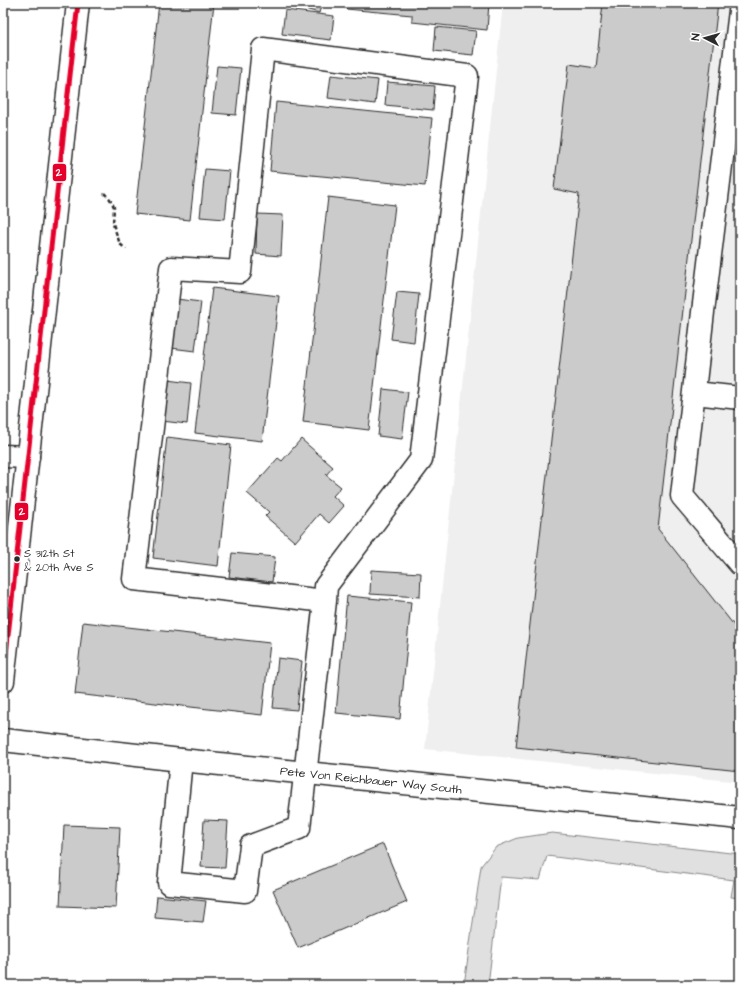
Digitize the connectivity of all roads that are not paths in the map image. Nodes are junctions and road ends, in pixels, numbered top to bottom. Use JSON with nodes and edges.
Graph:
{"nodes":[{"id":1,"x":78,"y":3,"type":"edge"},
{"id":2,"x":740,"y":11,"type":"edge"},
{"id":3,"x":736,"y":70,"type":"edge"},
{"id":4,"x":695,"y":393,"type":"junction"},
{"id":5,"x":740,"y":398,"type":"edge"},
{"id":6,"x":3,"y":456,"type":"edge"},
{"id":7,"x":28,"y":457,"type":"junction"},
{"id":8,"x":740,"y":564,"type":"edge"},
{"id":9,"x":325,"y":601,"type":"junction"},
{"id":10,"x":3,"y":681,"type":"edge"},
{"id":11,"x":3,"y":740,"type":"edge"},
{"id":12,"x":181,"y":760,"type":"junction"},
{"id":13,"x":306,"y":774,"type":"junction"},
{"id":14,"x":740,"y":818,"type":"edge"}],
"edges":[{"from":1,"to":7,"type":"street"},
{"from":2,"to":3,"type":"street"},
{"from":3,"to":4,"type":"street"},
{"from":4,"to":5,"type":"street"},
{"from":4,"to":8,"type":"street"},
{"from":6,"to":7,"type":"street"},
{"from":7,"to":10,"type":"street"},
{"from":9,"to":9,"type":"street"},
{"from":9,"to":13,"type":"street"},
{"from":11,"to":12,"type":"street","name":"Pete Von Reichbauer Way South"},
{"from":12,"to":13,"type":"street","name":"Pete Von Reichbauer Way South"},
{"from":12,"to":13,"type":"street"},
{"from":13,"to":14,"type":"street","name":"Pete Von Reichbauer Way South"}]}
